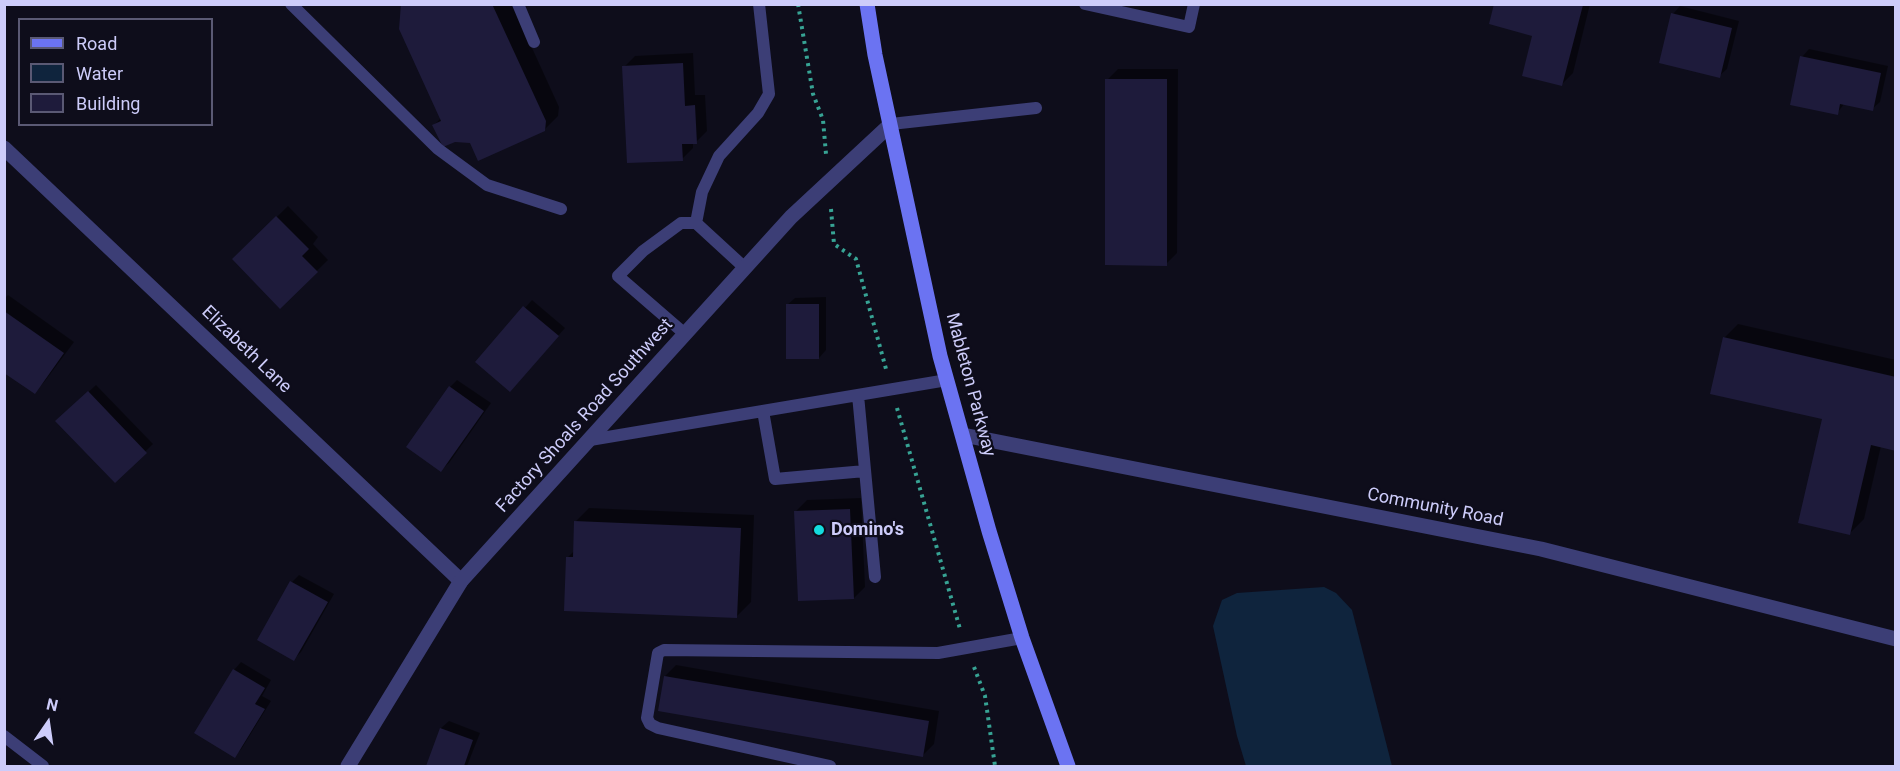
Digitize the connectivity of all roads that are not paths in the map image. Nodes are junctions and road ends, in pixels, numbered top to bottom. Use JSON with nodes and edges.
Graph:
{"nodes":[{"id":1,"x":291,"y":4,"type":"edge"},
{"id":2,"x":518,"y":4,"type":"edge"},
{"id":3,"x":759,"y":4,"type":"edge"},
{"id":4,"x":867,"y":4,"type":"edge"},
{"id":5,"x":1085,"y":4,"type":"edge"},
{"id":6,"x":1194,"y":4,"type":"edge"},
{"id":7,"x":534,"y":42,"type":"dead end"},
{"id":8,"x":1036,"y":108,"type":"dead end"},
{"id":9,"x":891,"y":124,"type":"junction"},
{"id":10,"x":4,"y":148,"type":"edge"},
{"id":11,"x":561,"y":209,"type":"dead end"},
{"id":12,"x":696,"y":223,"type":"junction"},
{"id":13,"x":745,"y":268,"type":"junction"},
{"id":14,"x":685,"y":334,"type":"junction"},
{"id":15,"x":947,"y":380,"type":"junction"},
{"id":16,"x":858,"y":395,"type":"junction"},
{"id":17,"x":763,"y":411,"type":"junction"},
{"id":18,"x":963,"y":435,"type":"junction"},
{"id":19,"x":590,"y":440,"type":"junction"},
{"id":20,"x":865,"y":471,"type":"junction"},
{"id":21,"x":874,"y":577,"type":"dead end"},
{"id":22,"x":461,"y":581,"type":"junction"},
{"id":23,"x":1022,"y":638,"type":"junction"},
{"id":24,"x":1896,"y":639,"type":"edge"},
{"id":25,"x":4,"y":736,"type":"edge"},
{"id":26,"x":43,"y":766,"type":"edge"},
{"id":27,"x":348,"y":766,"type":"edge"},
{"id":28,"x":830,"y":766,"type":"edge"},
{"id":29,"x":1068,"y":766,"type":"edge"}],
"edges":[{"from":1,"to":11,"type":"lane"},
{"from":2,"to":7,"type":"lane"},
{"from":3,"to":12,"type":"lane"},
{"from":4,"to":9,"type":"main road","name":"Mableton Parkway"},
{"from":5,"to":6,"type":"lane"},
{"from":8,"to":9,"type":"lane"},
{"from":9,"to":13,"type":"street","name":"Factory Shoals Road Southwest"},
{"from":9,"to":15,"type":"main road","name":"Mableton Parkway"},
{"from":10,"to":22,"type":"street","name":"Elizabeth Lane"},
{"from":12,"to":13,"type":"lane"},
{"from":12,"to":14,"type":"lane"},
{"from":13,"to":14,"type":"street","name":"Factory Shoals Road Southwest"},
{"from":14,"to":19,"type":"street","name":"Factory Shoals Road Southwest"},
{"from":15,"to":16,"type":"lane"},
{"from":15,"to":18,"type":"main road","name":"Mableton Parkway"},
{"from":16,"to":17,"type":"lane"},
{"from":16,"to":20,"type":"lane"},
{"from":17,"to":19,"type":"lane"},
{"from":17,"to":20,"type":"lane"},
{"from":18,"to":23,"type":"main road","name":"Mableton Parkway"},
{"from":18,"to":24,"type":"street","name":"Community Road"},
{"from":19,"to":22,"type":"street","name":"Factory Shoals Road Southwest"},
{"from":20,"to":21,"type":"lane"},
{"from":22,"to":27,"type":"street","name":"Factory Shoals Road Southwest"},
{"from":23,"to":28,"type":"lane"},
{"from":23,"to":29,"type":"main road","name":"Mableton Parkway"},
{"from":25,"to":26,"type":"lane"}]}
